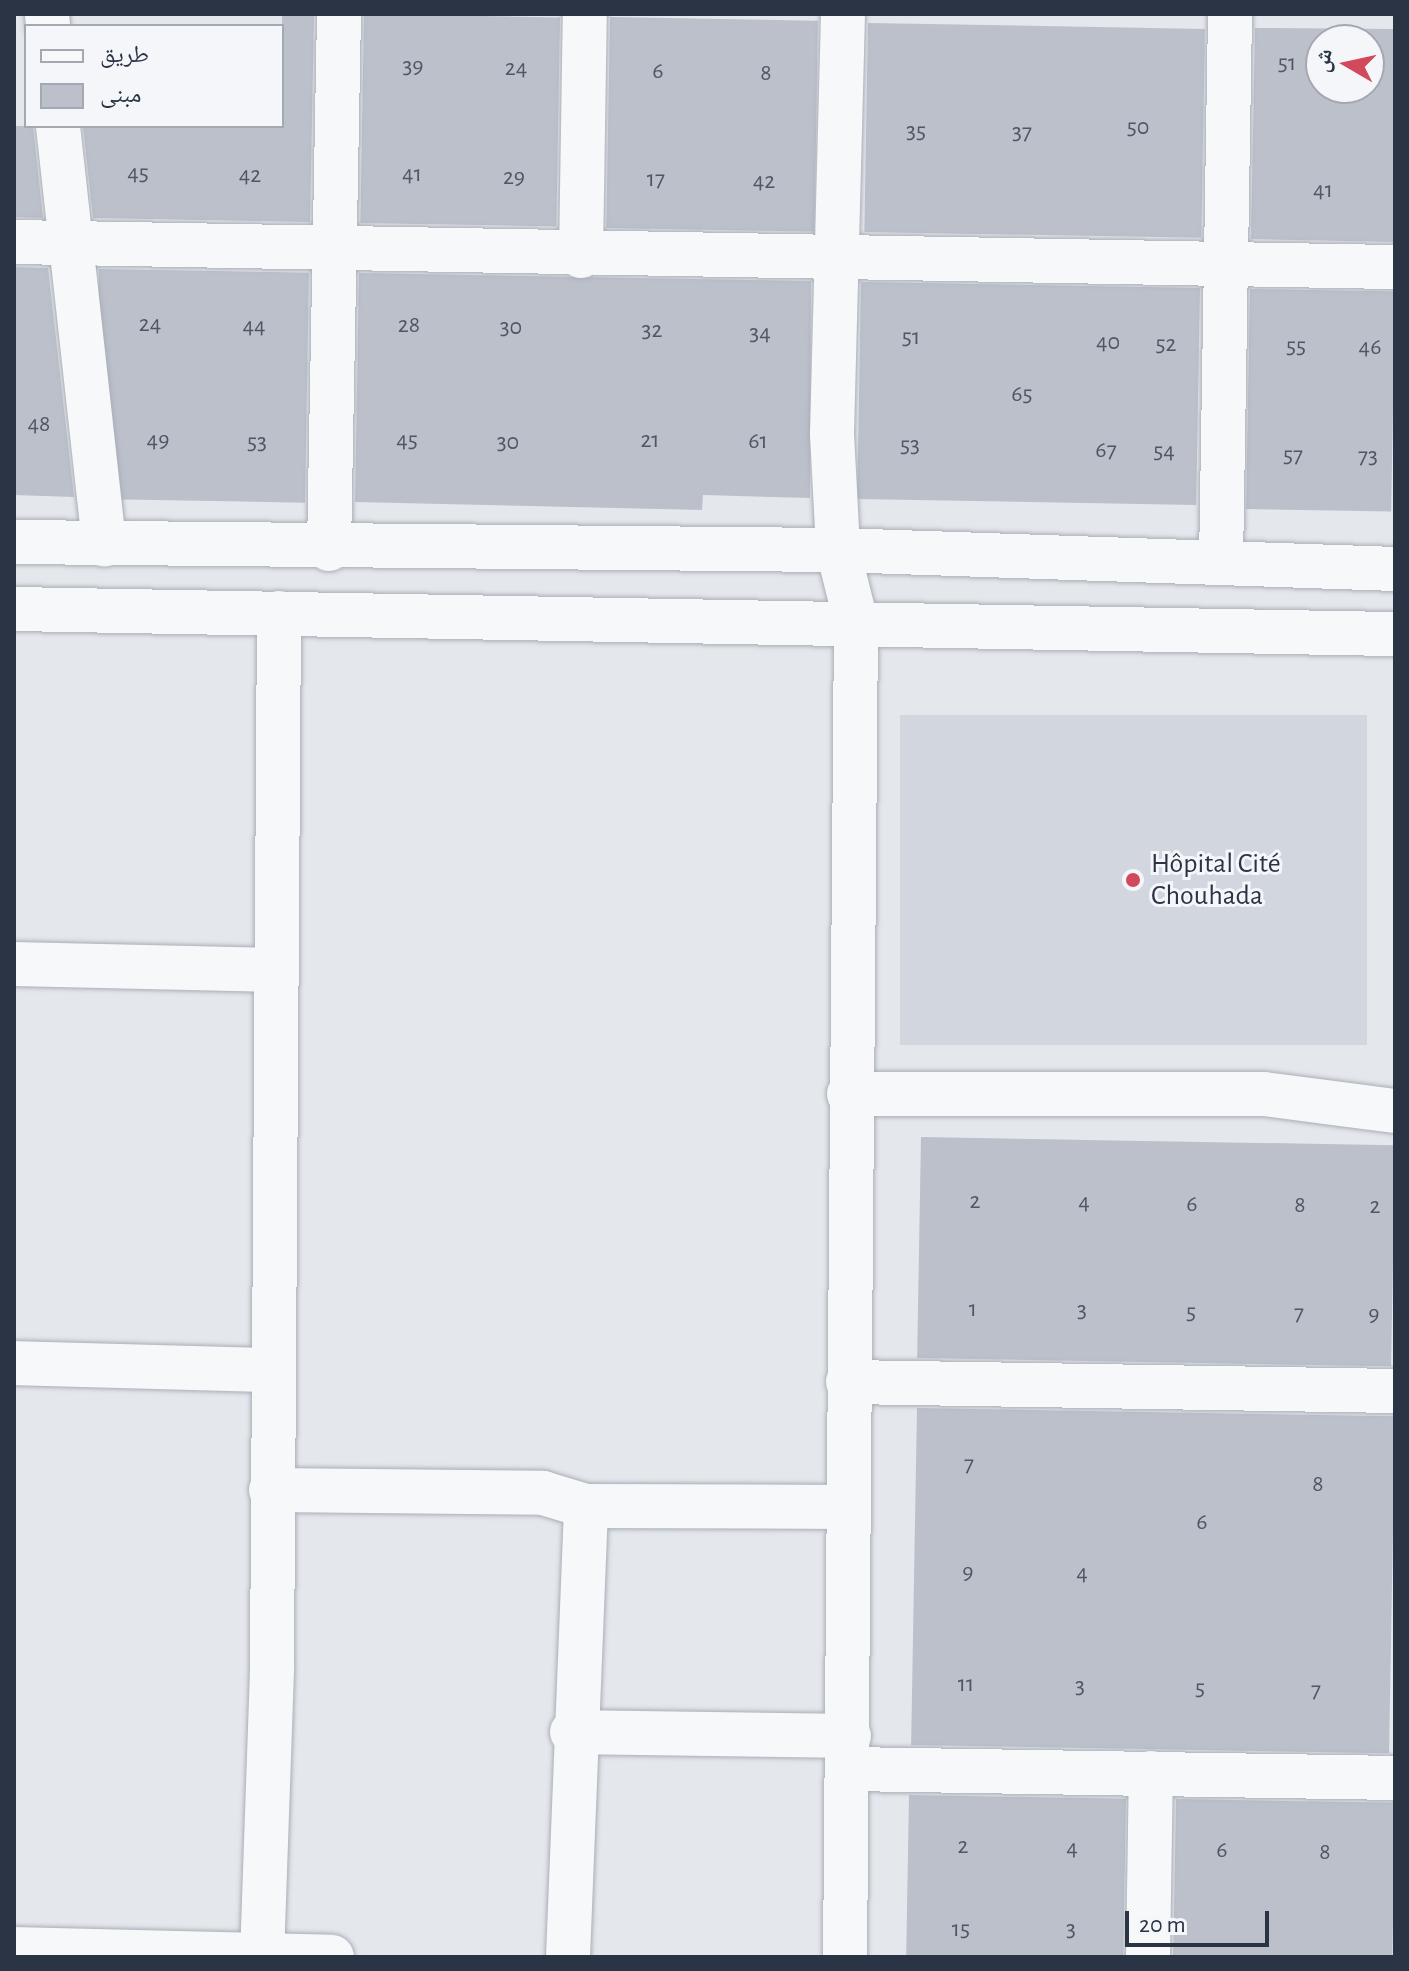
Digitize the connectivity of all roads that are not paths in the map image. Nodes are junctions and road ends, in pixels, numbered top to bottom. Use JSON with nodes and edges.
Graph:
{"nodes":[{"id":1,"x":339,"y":14,"type":"edge"},
{"id":2,"x":585,"y":14,"type":"edge"},
{"id":3,"x":843,"y":14,"type":"edge"},
{"id":4,"x":1230,"y":14,"type":"edge"},
{"id":5,"x":58,"y":128,"type":"edge"},
{"id":6,"x":14,"y":242,"type":"edge"},
{"id":7,"x":69,"y":242,"type":"junction"},
{"id":8,"x":332,"y":250,"type":"junction"},
{"id":9,"x":581,"y":256,"type":"junction"},
{"id":10,"x":836,"y":262,"type":"junction"},
{"id":11,"x":1226,"y":266,"type":"junction"},
{"id":12,"x":1395,"y":267,"type":"edge"},
{"id":13,"x":14,"y":542,"type":"edge"},
{"id":14,"x":104,"y":544,"type":"junction"},
{"id":15,"x":329,"y":549,"type":"junction"},
{"id":16,"x":838,"y":550,"type":"junction"},
{"id":17,"x":1221,"y":563,"type":"junction"},
{"id":18,"x":1395,"y":569,"type":"edge"},
{"id":19,"x":14,"y":609,"type":"edge"},
{"id":20,"x":279,"y":613,"type":"junction"},
{"id":21,"x":856,"y":622,"type":"junction"},
{"id":22,"x":1395,"y":634,"type":"edge"},
{"id":23,"x":14,"y":964,"type":"edge"},
{"id":24,"x":277,"y":970,"type":"junction"},
{"id":25,"x":849,"y":1094,"type":"junction"},
{"id":26,"x":1395,"y":1111,"type":"edge"},
{"id":27,"x":14,"y":1363,"type":"edge"},
{"id":28,"x":271,"y":1370,"type":"junction"},
{"id":29,"x":848,"y":1382,"type":"junction"},
{"id":30,"x":1395,"y":1391,"type":"edge"},
{"id":31,"x":271,"y":1490,"type":"junction"},
{"id":32,"x":586,"y":1506,"type":"junction"},
{"id":33,"x":848,"y":1507,"type":"junction"},
{"id":34,"x":572,"y":1732,"type":"junction"},
{"id":35,"x":849,"y":1752,"type":"junction"},
{"id":36,"x":1151,"y":1773,"type":"junction"},
{"id":37,"x":1395,"y":1778,"type":"edge"},
{"id":38,"x":14,"y":1949,"type":"edge"},
{"id":39,"x":262,"y":1956,"type":"edge"},
{"id":40,"x":332,"y":1957,"type":"edge"},
{"id":41,"x":568,"y":1957,"type":"edge"},
{"id":42,"x":845,"y":1957,"type":"edge"},
{"id":43,"x":1148,"y":1957,"type":"edge"}],
"edges":[{"from":1,"to":8,"type":"street"},
{"from":2,"to":9,"type":"street"},
{"from":3,"to":10,"type":"street"},
{"from":4,"to":11,"type":"street"},
{"from":5,"to":7,"type":"street"},
{"from":6,"to":7,"type":"street"},
{"from":7,"to":8,"type":"street"},
{"from":7,"to":14,"type":"street"},
{"from":8,"to":9,"type":"street"},
{"from":8,"to":15,"type":"street"},
{"from":9,"to":10,"type":"street"},
{"from":10,"to":11,"type":"street"},
{"from":10,"to":16,"type":"street"},
{"from":11,"to":12,"type":"street"},
{"from":11,"to":17,"type":"street"},
{"from":13,"to":14,"type":"street"},
{"from":14,"to":15,"type":"street"},
{"from":15,"to":16,"type":"street"},
{"from":16,"to":17,"type":"street"},
{"from":16,"to":21,"type":"street"},
{"from":17,"to":18,"type":"street"},
{"from":19,"to":20,"type":"street"},
{"from":20,"to":21,"type":"street"},
{"from":20,"to":24,"type":"street"},
{"from":21,"to":22,"type":"street"},
{"from":21,"to":25,"type":"street"},
{"from":23,"to":24,"type":"street"},
{"from":24,"to":28,"type":"street"},
{"from":25,"to":26,"type":"street"},
{"from":25,"to":29,"type":"street"},
{"from":27,"to":28,"type":"street"},
{"from":28,"to":31,"type":"street"},
{"from":29,"to":30,"type":"street"},
{"from":29,"to":33,"type":"street"},
{"from":31,"to":32,"type":"street"},
{"from":31,"to":39,"type":"street"},
{"from":32,"to":33,"type":"street"},
{"from":32,"to":34,"type":"street"},
{"from":33,"to":35,"type":"street"},
{"from":34,"to":35,"type":"street"},
{"from":34,"to":41,"type":"street"},
{"from":35,"to":36,"type":"street"},
{"from":35,"to":42,"type":"street"},
{"from":36,"to":37,"type":"street"},
{"from":36,"to":43,"type":"street"},
{"from":38,"to":39,"type":"street"},
{"from":39,"to":40,"type":"street"}]}
